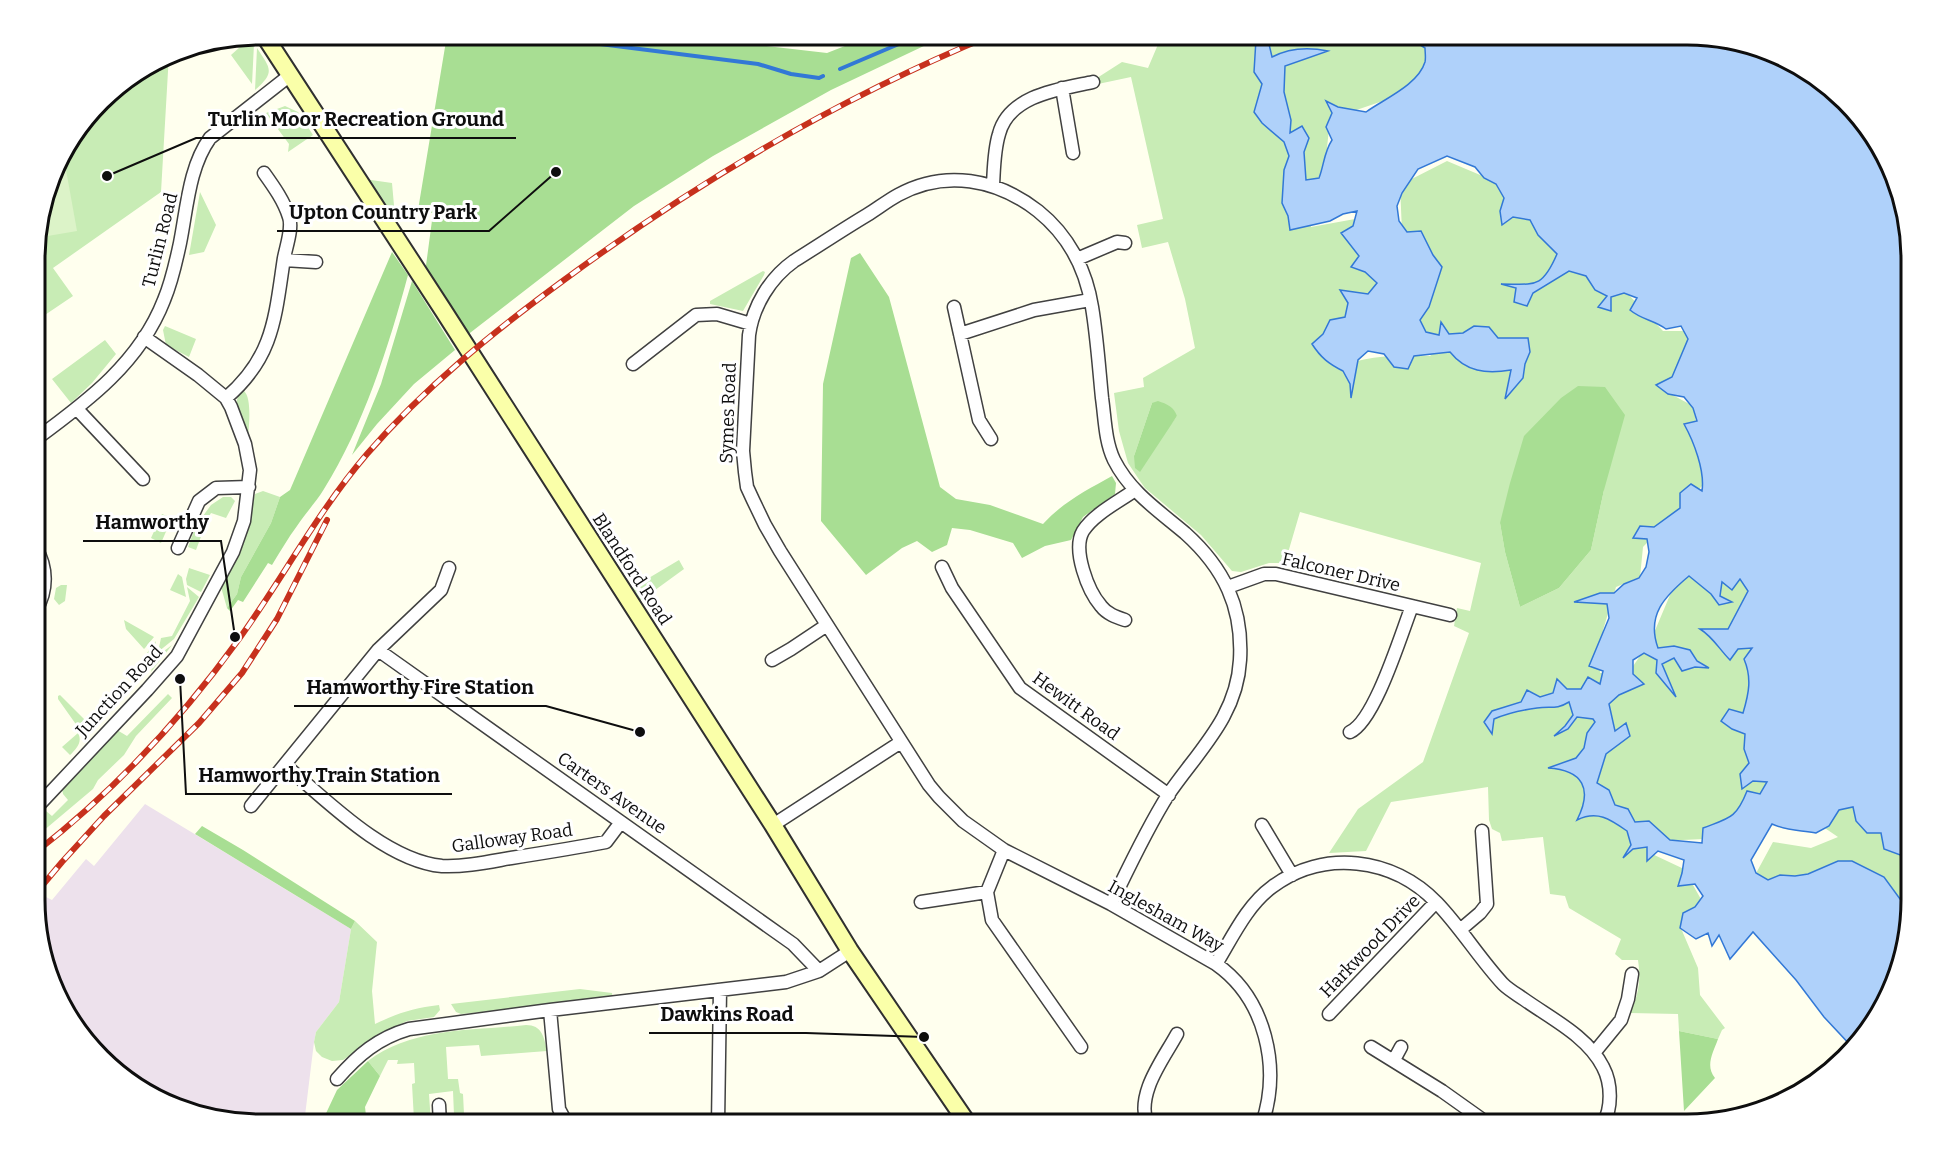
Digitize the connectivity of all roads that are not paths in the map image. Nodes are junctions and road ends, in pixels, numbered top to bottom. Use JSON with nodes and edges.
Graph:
{"nodes":[{"id":1,"x":271,"y":45,"type":"edge"},
{"id":2,"x":289,"y":76,"type":"junction"},
{"id":3,"x":1093,"y":82,"type":"dead end"},
{"id":4,"x":1062,"y":88,"type":"junction"},
{"id":5,"x":1073,"y":153,"type":"dead end"},
{"id":6,"x":264,"y":173,"type":"dead end"},
{"id":7,"x":993,"y":185,"type":"junction"},
{"id":8,"x":1125,"y":243,"type":"dead end"},
{"id":9,"x":1077,"y":259,"type":"junction"},
{"id":10,"x":284,"y":260,"type":"junction"},
{"id":11,"x":316,"y":262,"type":"dead end"},
{"id":12,"x":1090,"y":300,"type":"junction"},
{"id":13,"x":954,"y":307,"type":"dead end"},
{"id":14,"x":751,"y":324,"type":"junction"},
{"id":15,"x":960,"y":334,"type":"junction"},
{"id":16,"x":144,"y":337,"type":"junction"},
{"id":17,"x":633,"y":364,"type":"dead end"},
{"id":18,"x":226,"y":398,"type":"junction"},
{"id":19,"x":77,"y":409,"type":"junction"},
{"id":20,"x":45,"y":432,"type":"edge"},
{"id":21,"x":991,"y":439,"type":"dead end"},
{"id":22,"x":142,"y":479,"type":"dead end"},
{"id":23,"x":249,"y":488,"type":"junction"},
{"id":24,"x":1135,"y":490,"type":"junction"},
{"id":25,"x":178,"y":548,"type":"dead end"},
{"id":26,"x":942,"y":567,"type":"dead end"},
{"id":27,"x":449,"y":568,"type":"dead end"},
{"id":28,"x":1228,"y":587,"type":"junction"},
{"id":29,"x":1412,"y":606,"type":"junction"},
{"id":30,"x":1450,"y":615,"type":"dead end"},
{"id":31,"x":1125,"y":620,"type":"dead end"},
{"id":32,"x":827,"y":625,"type":"junction"},
{"id":33,"x":378,"y":650,"type":"junction"},
{"id":34,"x":772,"y":660,"type":"dead end"},
{"id":35,"x":1350,"y":732,"type":"dead end"},
{"id":36,"x":901,"y":742,"type":"junction"},
{"id":37,"x":285,"y":765,"type":"junction"},
{"id":38,"x":1169,"y":795,"type":"junction"},
{"id":39,"x":45,"y":798,"type":"edge"},
{"id":40,"x":251,"y":806,"type":"dead end"},
{"id":41,"x":621,"y":822,"type":"junction"},
{"id":42,"x":773,"y":825,"type":"junction"},
{"id":43,"x":1262,"y":825,"type":"dead end"},
{"id":44,"x":1482,"y":831,"type":"dead end"},
{"id":45,"x":1004,"y":850,"type":"junction"},
{"id":46,"x":1292,"y":875,"type":"junction"},
{"id":47,"x":987,"y":892,"type":"junction"},
{"id":48,"x":921,"y":902,"type":"dead end"},
{"id":49,"x":1436,"y":902,"type":"junction"},
{"id":50,"x":1111,"y":904,"type":"junction"},
{"id":51,"x":1460,"y":930,"type":"junction"},
{"id":52,"x":850,"y":951,"type":"junction"},
{"id":53,"x":1216,"y":964,"type":"junction"},
{"id":54,"x":819,"y":971,"type":"junction"},
{"id":55,"x":1632,"y":974,"type":"dead end"},
{"id":56,"x":720,"y":990,"type":"junction"},
{"id":57,"x":550,"y":1010,"type":"junction"},
{"id":58,"x":1329,"y":1014,"type":"dead end"},
{"id":59,"x":1177,"y":1034,"type":"dead end"},
{"id":60,"x":1170,"y":1046,"type":"junction"},
{"id":61,"x":1081,"y":1047,"type":"dead end"},
{"id":62,"x":1371,"y":1047,"type":"dead end"},
{"id":63,"x":1401,"y":1047,"type":"dead end"},
{"id":64,"x":1183,"y":1052,"type":"dead end"},
{"id":65,"x":1594,"y":1053,"type":"junction"},
{"id":66,"x":1394,"y":1060,"type":"junction"},
{"id":67,"x":338,"y":1079,"type":"dead end"},
{"id":68,"x":439,"y":1105,"type":"dead end"},
{"id":69,"x":439,"y":1114,"type":"edge"},
{"id":70,"x":562,"y":1114,"type":"edge"},
{"id":71,"x":718,"y":1114,"type":"edge"},
{"id":72,"x":961,"y":1114,"type":"edge"},
{"id":73,"x":1145,"y":1114,"type":"edge"},
{"id":74,"x":1265,"y":1114,"type":"edge"},
{"id":75,"x":1475,"y":1114,"type":"edge"},
{"id":76,"x":1607,"y":1114,"type":"edge"}],
"edges":[{"from":1,"to":2,"type":"main road","name":"Blandford Road"},
{"from":2,"to":16,"type":"street","name":"Turlin Road"},
{"from":2,"to":42,"type":"main road","name":"Blandford Road"},
{"from":3,"to":4,"type":"street"},
{"from":4,"to":5,"type":"street"},
{"from":4,"to":7,"type":"street"},
{"from":6,"to":10,"type":"street"},
{"from":7,"to":9,"type":"street","name":"Symes Road"},
{"from":7,"to":14,"type":"street","name":"Symes Road"},
{"from":8,"to":9,"type":"street"},
{"from":9,"to":12,"type":"street","name":"Symes Road"},
{"from":10,"to":11,"type":"street"},
{"from":10,"to":18,"type":"street"},
{"from":12,"to":15,"type":"street"},
{"from":12,"to":24,"type":"street","name":"Symes Road"},
{"from":13,"to":15,"type":"street"},
{"from":14,"to":17,"type":"street"},
{"from":14,"to":32,"type":"street","name":"Symes Road"},
{"from":15,"to":21,"type":"street"},
{"from":16,"to":18,"type":"street","name":"Junction Road"},
{"from":16,"to":19,"type":"street","name":"Turlin Road"},
{"from":18,"to":23,"type":"street","name":"Junction Road"},
{"from":19,"to":20,"type":"street","name":"Turlin Road"},
{"from":19,"to":22,"type":"street"},
{"from":23,"to":25,"type":"street"},
{"from":23,"to":39,"type":"street","name":"Junction Road"},
{"from":24,"to":28,"type":"street"},
{"from":24,"to":31,"type":"street"},
{"from":26,"to":38,"type":"street","name":"Hewitt Road"},
{"from":27,"to":33,"type":"street"},
{"from":28,"to":29,"type":"street","name":"Falconer Drive"},
{"from":28,"to":38,"type":"street"},
{"from":29,"to":30,"type":"street","name":"Falconer Drive"},
{"from":29,"to":35,"type":"street","name":"Falconer Drive"},
{"from":32,"to":34,"type":"street"},
{"from":32,"to":36,"type":"street","name":"Symes Road"},
{"from":33,"to":37,"type":"street"},
{"from":33,"to":41,"type":"street","name":"Carters Avenue"},
{"from":36,"to":42,"type":"street"},
{"from":36,"to":45,"type":"street","name":"Inglesham Way"},
{"from":37,"to":40,"type":"street"},
{"from":37,"to":41,"type":"street","name":"Galloway Road"},
{"from":38,"to":50,"type":"street"},
{"from":41,"to":54,"type":"street","name":"Carters Avenue"},
{"from":42,"to":52,"type":"main road","name":"Blandford Road"},
{"from":43,"to":46,"type":"street"},
{"from":44,"to":51,"type":"street"},
{"from":45,"to":47,"type":"street"},
{"from":45,"to":50,"type":"street","name":"Inglesham Way"},
{"from":46,"to":49,"type":"street","name":"Harkwood Drive"},
{"from":46,"to":53,"type":"street","name":"Harkwood Drive"},
{"from":47,"to":48,"type":"street"},
{"from":47,"to":61,"type":"street"},
{"from":49,"to":51,"type":"street","name":"Harkwood Drive"},
{"from":49,"to":58,"type":"street","name":"Harkwood Drive"},
{"from":50,"to":53,"type":"street","name":"Inglesham Way"},
{"from":51,"to":65,"type":"street","name":"Harkwood Drive"},
{"from":52,"to":54,"type":"street"},
{"from":52,"to":72,"type":"main road","name":"Blandford Road"},
{"from":53,"to":74,"type":"street","name":"Inglesham Way"},
{"from":54,"to":56,"type":"street"},
{"from":55,"to":65,"type":"street"},
{"from":56,"to":57,"type":"street"},
{"from":56,"to":71,"type":"street"},
{"from":57,"to":67,"type":"street"},
{"from":57,"to":70,"type":"street"},
{"from":59,"to":60,"type":"street"},
{"from":60,"to":64,"type":"street"},
{"from":60,"to":73,"type":"street"},
{"from":62,"to":66,"type":"street"},
{"from":63,"to":66,"type":"street"},
{"from":65,"to":76,"type":"street","name":"Harkwood Drive"},
{"from":66,"to":75,"type":"street"},
{"from":68,"to":69,"type":"street"}]}
